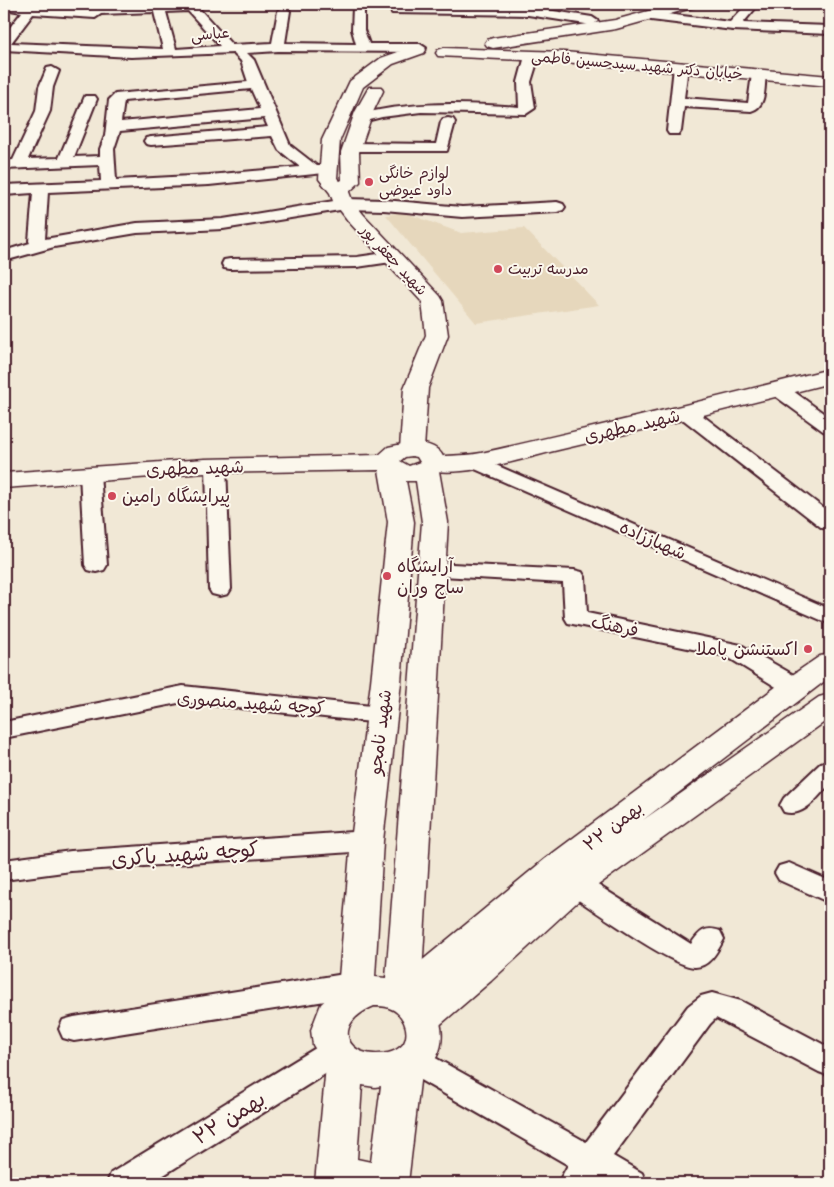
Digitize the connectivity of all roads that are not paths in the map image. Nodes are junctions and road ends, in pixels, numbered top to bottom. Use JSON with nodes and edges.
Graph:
{"nodes":[{"id":1,"x":5,"y":4,"type":"edge"},
{"id":2,"x":357,"y":4,"type":"edge"},
{"id":3,"x":672,"y":4,"type":"edge"},
{"id":4,"x":690,"y":4,"type":"edge"},
{"id":5,"x":753,"y":4,"type":"edge"},
{"id":6,"x":190,"y":5,"type":"edge"},
{"id":7,"x":439,"y":7,"type":"edge"},
{"id":8,"x":480,"y":7,"type":"edge"},
{"id":9,"x":529,"y":7,"type":"edge"},
{"id":10,"x":159,"y":8,"type":"junction"},
{"id":11,"x":30,"y":10,"type":"junction"},
{"id":12,"x":396,"y":10,"type":"dead end"},
{"id":13,"x":284,"y":11,"type":"dead end"},
{"id":14,"x":94,"y":14,"type":"edge"},
{"id":15,"x":651,"y":16,"type":"junction"},
{"id":16,"x":828,"y":17,"type":"dead end"},
{"id":17,"x":592,"y":21,"type":"junction"},
{"id":18,"x":733,"y":26,"type":"junction"},
{"id":19,"x":825,"y":30,"type":"edge"},
{"id":20,"x":4,"y":46,"type":"edge"},
{"id":21,"x":278,"y":47,"type":"junction"},
{"id":22,"x":232,"y":48,"type":"junction"},
{"id":23,"x":364,"y":48,"type":"junction"},
{"id":24,"x":431,"y":51,"type":"junction"},
{"id":25,"x":171,"y":53,"type":"junction"},
{"id":26,"x":532,"y":56,"type":"junction"},
{"id":27,"x":681,"y":67,"type":"junction"},
{"id":28,"x":52,"y":71,"type":"dead end"},
{"id":29,"x":759,"y":74,"type":"junction"},
{"id":30,"x":830,"y":81,"type":"edge"},
{"id":31,"x":256,"y":85,"type":"junction"},
{"id":32,"x":90,"y":100,"type":"dead end"},
{"id":33,"x":677,"y":102,"type":"junction"},
{"id":34,"x":268,"y":113,"type":"junction"},
{"id":35,"x":362,"y":118,"type":"junction"},
{"id":36,"x":448,"y":122,"type":"dead end"},
{"id":37,"x":112,"y":127,"type":"junction"},
{"id":38,"x":674,"y":130,"type":"dead end"},
{"id":39,"x":277,"y":131,"type":"junction"},
{"id":40,"x":151,"y":141,"type":"dead end"},
{"id":41,"x":351,"y":147,"type":"junction"},
{"id":42,"x":107,"y":160,"type":"junction"},
{"id":43,"x":65,"y":162,"type":"junction"},
{"id":44,"x":11,"y":165,"type":"edge"},
{"id":45,"x":321,"y":170,"type":"junction"},
{"id":46,"x":109,"y":184,"type":"junction"},
{"id":47,"x":41,"y":188,"type":"junction"},
{"id":48,"x":4,"y":190,"type":"edge"},
{"id":49,"x":342,"y":198,"type":"junction"},
{"id":50,"x":557,"y":207,"type":"dead end"},
{"id":51,"x":4,"y":240,"type":"edge"},
{"id":52,"x":45,"y":242,"type":"junction"},
{"id":53,"x":4,"y":256,"type":"edge"},
{"id":54,"x":392,"y":257,"type":"junction"},
{"id":55,"x":230,"y":264,"type":"dead end"},
{"id":56,"x":830,"y":376,"type":"edge"},
{"id":57,"x":778,"y":389,"type":"junction"},
{"id":58,"x":687,"y":413,"type":"junction"},
{"id":59,"x":830,"y":427,"type":"edge"},
{"id":60,"x":475,"y":462,"type":"junction"},
{"id":61,"x":410,"y":463,"type":"junction"},
{"id":62,"x":216,"y":466,"type":"junction"},
{"id":63,"x":90,"y":474,"type":"junction"},
{"id":64,"x":4,"y":480,"type":"edge"},
{"id":65,"x":830,"y":523,"type":"edge"},
{"id":66,"x":96,"y":565,"type":"dead end"},
{"id":67,"x":432,"y":570,"type":"junction"},
{"id":68,"x":220,"y":589,"type":"dead end"},
{"id":69,"x":830,"y":618,"type":"edge"},
{"id":70,"x":830,"y":663,"type":"edge"},
{"id":71,"x":795,"y":687,"type":"junction"},
{"id":72,"x":830,"y":704,"type":"edge"},
{"id":73,"x":381,"y":715,"type":"junction"},
{"id":74,"x":4,"y":730,"type":"edge"},
{"id":75,"x":830,"y":769,"type":"edge"},
{"id":76,"x":793,"y":805,"type":"dead end"},
{"id":77,"x":367,"y":841,"type":"junction"},
{"id":78,"x":4,"y":870,"type":"edge"},
{"id":79,"x":789,"y":873,"type":"dead end"},
{"id":80,"x":575,"y":884,"type":"junction"},
{"id":81,"x":830,"y":893,"type":"edge"},
{"id":82,"x":710,"y":939,"type":"dead end"},
{"id":83,"x":357,"y":990,"type":"junction"},
{"id":84,"x":412,"y":1008,"type":"junction"},
{"id":85,"x":74,"y":1029,"type":"dead end"},
{"id":86,"x":340,"y":1057,"type":"junction"},
{"id":87,"x":408,"y":1062,"type":"junction"},
{"id":88,"x":830,"y":1063,"type":"edge"},
{"id":89,"x":582,"y":1172,"type":"edge"},
{"id":90,"x":123,"y":1183,"type":"edge"},
{"id":91,"x":336,"y":1183,"type":"edge"},
{"id":92,"x":376,"y":1183,"type":"edge"},
{"id":93,"x":388,"y":1183,"type":"edge"},
{"id":94,"x":630,"y":1183,"type":"edge"}],
"edges":[{"from":1,"to":11,"type":"street"},
{"from":2,"to":23,"type":"street"},
{"from":3,"to":17,"type":"street","name":"شهید جعفر پور"},
{"from":4,"to":15,"type":"street","name":"شهید جعفر پور"},
{"from":5,"to":18,"type":"street"},
{"from":6,"to":10,"type":"street"},
{"from":6,"to":22,"type":"street"},
{"from":7,"to":8,"type":"street"},
{"from":7,"to":12,"type":"street"},
{"from":8,"to":9,"type":"street"},
{"from":9,"to":17,"type":"street"},
{"from":10,"to":14,"type":"street"},
{"from":10,"to":25,"type":"street"},
{"from":11,"to":14,"type":"street"},
{"from":11,"to":20,"type":"street"},
{"from":13,"to":21,"type":"street"},
{"from":15,"to":18,"type":"street"},
{"from":15,"to":24,"type":"street","name":"شهید جعفر پور"},
{"from":16,"to":19,"type":"street"},
{"from":17,"to":24,"type":"street","name":"شهید جعفر پور"},
{"from":18,"to":19,"type":"street"},
{"from":20,"to":25,"type":"street","name":"عباسی"},
{"from":21,"to":22,"type":"street","name":"عباسی"},
{"from":21,"to":23,"type":"street","name":"عباسی"},
{"from":22,"to":25,"type":"street","name":"عباسی"},
{"from":22,"to":31,"type":"street"},
{"from":23,"to":24,"type":"street","name":"عباسی"},
{"from":24,"to":26,"type":"street","name":"خیابان دکتر شهید سیدحسین فاطمی"},
{"from":24,"to":35,"type":"street","name":"شهید جعفر پور"},
{"from":24,"to":45,"type":"street","name":"شهید جعفر پور"},
{"from":26,"to":27,"type":"street","name":"خیابان دکتر شهید سیدحسین فاطمی"},
{"from":26,"to":35,"type":"street"},
{"from":27,"to":29,"type":"street","name":"خیابان دکتر شهید سیدحسین فاطمی"},
{"from":27,"to":33,"type":"street"},
{"from":28,"to":44,"type":"street"},
{"from":29,"to":30,"type":"street","name":"خیابان دکتر شهید سیدحسین فاطمی"},
{"from":29,"to":33,"type":"street"},
{"from":31,"to":34,"type":"street"},
{"from":31,"to":37,"type":"street"},
{"from":32,"to":43,"type":"street"},
{"from":33,"to":38,"type":"street"},
{"from":34,"to":37,"type":"street"},
{"from":34,"to":39,"type":"street"},
{"from":35,"to":41,"type":"street","name":"شهید جعفر پور"},
{"from":36,"to":41,"type":"street"},
{"from":37,"to":42,"type":"street"},
{"from":39,"to":40,"type":"street"},
{"from":39,"to":45,"type":"street"},
{"from":41,"to":49,"type":"street","name":"شهید جعفر پور"},
{"from":42,"to":43,"type":"street"},
{"from":42,"to":46,"type":"street"},
{"from":43,"to":44,"type":"street"},
{"from":45,"to":46,"type":"street"},
{"from":45,"to":49,"type":"street","name":"شهید جعفر پور"},
{"from":46,"to":47,"type":"street"},
{"from":47,"to":48,"type":"street"},
{"from":47,"to":52,"type":"street"},
{"from":49,"to":50,"type":"street"},
{"from":49,"to":52,"type":"street"},
{"from":49,"to":54,"type":"street","name":"شهید جعفر پور"},
{"from":51,"to":52,"type":"street"},
{"from":52,"to":53,"type":"street"},
{"from":54,"to":55,"type":"street"},
{"from":54,"to":61,"type":"street","name":"شهید جعفر پور"},
{"from":56,"to":57,"type":"street","name":"شهید مطهری"},
{"from":57,"to":58,"type":"street","name":"شهید مطهری"},
{"from":57,"to":59,"type":"street"},
{"from":58,"to":60,"type":"street","name":"شهید مطهری"},
{"from":58,"to":65,"type":"street"},
{"from":60,"to":61,"type":"street","name":"شهید مطهری"},
{"from":60,"to":69,"type":"street","name":"شهباززاده"},
{"from":61,"to":62,"type":"street","name":"شهید مطهری"},
{"from":61,"to":67,"type":"street"},
{"from":61,"to":73,"type":"street","name":"شهید نامجو"},
{"from":62,"to":63,"type":"street","name":"شهید مطهری"},
{"from":62,"to":68,"type":"street"},
{"from":63,"to":64,"type":"street","name":"شهید مطهری"},
{"from":63,"to":66,"type":"street"},
{"from":67,"to":71,"type":"street","name":"فرهنگ"},
{"from":67,"to":84,"type":"street"},
{"from":70,"to":71,"type":"street","name":"۲۲ بهمن"},
{"from":71,"to":84,"type":"street","name":"۲۲ بهمن"},
{"from":72,"to":80,"type":"street","name":"۲۲ بهمن"},
{"from":73,"to":74,"type":"street","name":"کوچه شهید منصوری"},
{"from":73,"to":77,"type":"street","name":"شهید نامجو"},
{"from":75,"to":76,"type":"street"},
{"from":77,"to":78,"type":"street","name":"کوچه شهید باکری"},
{"from":77,"to":83,"type":"street","name":"شهید نامجو"},
{"from":79,"to":81,"type":"street"},
{"from":80,"to":82,"type":"street"},
{"from":80,"to":84,"type":"street","name":"۲۲ بهمن"},
{"from":83,"to":84,"type":"street"},
{"from":83,"to":85,"type":"street"},
{"from":83,"to":86,"type":"street"},
{"from":84,"to":87,"type":"street"},
{"from":86,"to":87,"type":"street"},
{"from":86,"to":90,"type":"street","name":"۲۲ بهمن"},
{"from":86,"to":91,"type":"street"},
{"from":87,"to":89,"type":"street"},
{"from":87,"to":93,"type":"street"},
{"from":88,"to":89,"type":"street"},
{"from":89,"to":94,"type":"street"},
{"from":91,"to":92,"type":"street"}]}
